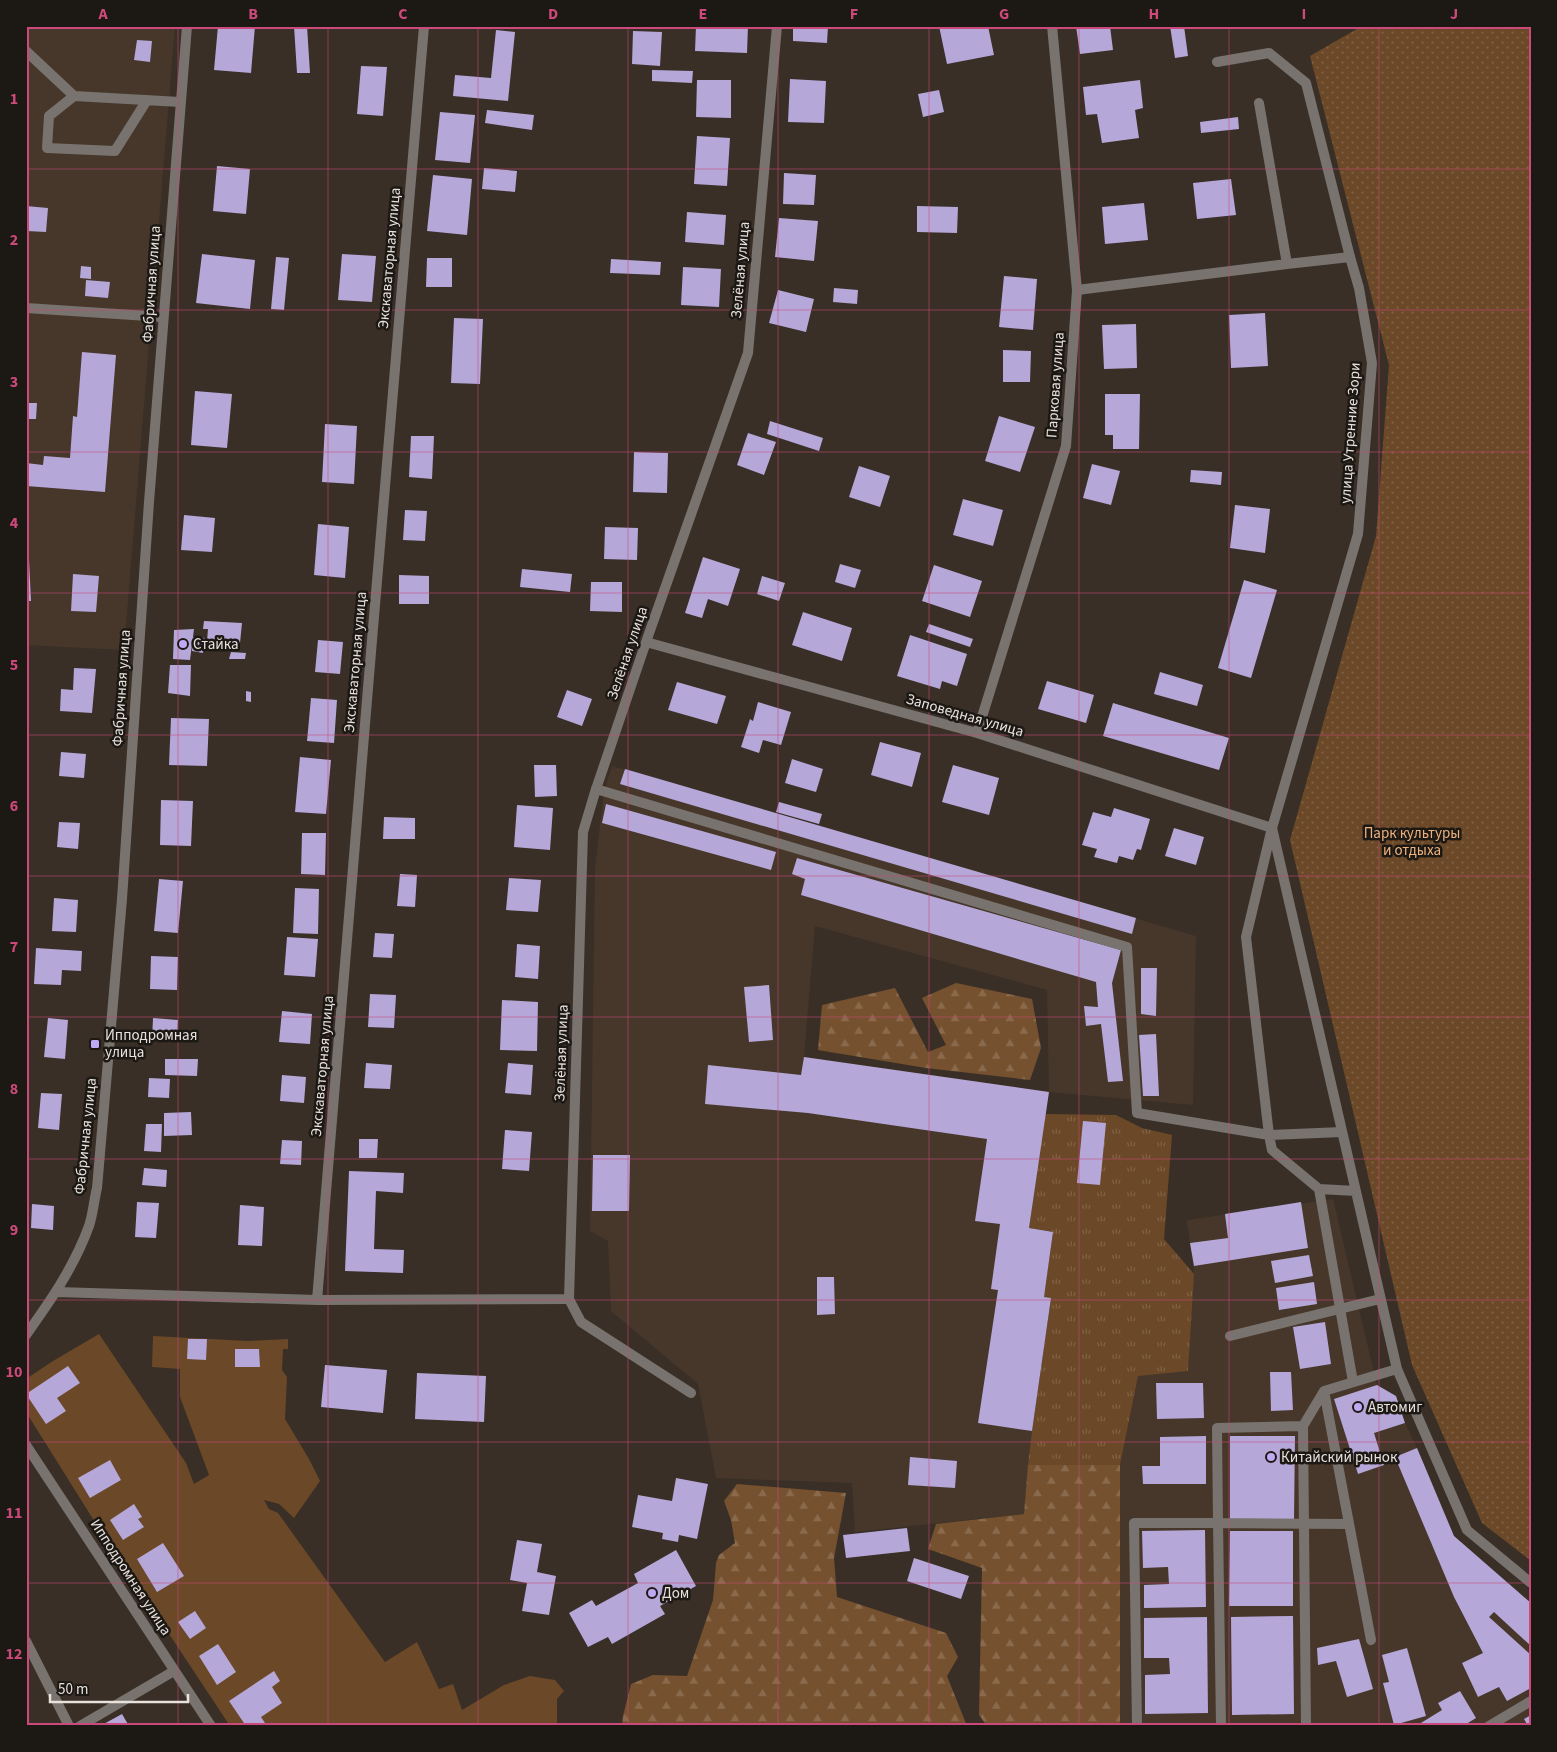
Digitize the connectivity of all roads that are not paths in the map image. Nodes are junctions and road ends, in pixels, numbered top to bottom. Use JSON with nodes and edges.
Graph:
{"nodes":[{"id":1,"x":187,"y":26,"type":"edge"},
{"id":2,"x":424,"y":26,"type":"edge"},
{"id":3,"x":777,"y":26,"type":"edge"},
{"id":4,"x":1052,"y":26,"type":"edge"},
{"id":5,"x":26,"y":51,"type":"edge"},
{"id":6,"x":1217,"y":62,"type":"dead end"},
{"id":7,"x":74,"y":96,"type":"junction"},
{"id":8,"x":147,"y":100,"type":"junction"},
{"id":9,"x":180,"y":102,"type":"junction"},
{"id":10,"x":1259,"y":103,"type":"dead end"},
{"id":11,"x":1350,"y":257,"type":"junction"},
{"id":12,"x":1287,"y":264,"type":"junction"},
{"id":13,"x":1077,"y":290,"type":"junction"},
{"id":14,"x":26,"y":308,"type":"edge"},
{"id":15,"x":163,"y":318,"type":"junction"},
{"id":16,"x":646,"y":642,"type":"junction"},
{"id":17,"x":977,"y":733,"type":"junction"},
{"id":18,"x":596,"y":789,"type":"junction"},
{"id":19,"x":1272,"y":828,"type":"junction"},
{"id":20,"x":1342,"y":1132,"type":"junction"},
{"id":21,"x":1269,"y":1135,"type":"junction"},
{"id":22,"x":1319,"y":1189,"type":"junction"},
{"id":23,"x":1356,"y":1191,"type":"junction"},
{"id":24,"x":57,"y":1292,"type":"junction"},
{"id":25,"x":569,"y":1299,"type":"junction"},
{"id":26,"x":1380,"y":1299,"type":"junction"},
{"id":27,"x":318,"y":1300,"type":"junction"},
{"id":28,"x":1340,"y":1308,"type":"junction"},
{"id":29,"x":26,"y":1335,"type":"edge"},
{"id":30,"x":1230,"y":1336,"type":"dead end"},
{"id":31,"x":1397,"y":1369,"type":"junction"},
{"id":32,"x":1353,"y":1382,"type":"junction"},
{"id":33,"x":1324,"y":1391,"type":"junction"},
{"id":34,"x":691,"y":1393,"type":"dead end"},
{"id":35,"x":1303,"y":1426,"type":"junction"},
{"id":36,"x":26,"y":1445,"type":"edge"},
{"id":37,"x":1218,"y":1523,"type":"junction"},
{"id":38,"x":1349,"y":1524,"type":"junction"},
{"id":39,"x":1304,"y":1525,"type":"junction"},
{"id":40,"x":1531,"y":1583,"type":"edge"},
{"id":41,"x":26,"y":1640,"type":"edge"},
{"id":42,"x":1371,"y":1640,"type":"dead end"},
{"id":43,"x":174,"y":1671,"type":"junction"},
{"id":44,"x":1531,"y":1701,"type":"edge"},
{"id":45,"x":68,"y":1726,"type":"edge"},
{"id":46,"x":80,"y":1726,"type":"edge"},
{"id":47,"x":211,"y":1726,"type":"edge"},
{"id":48,"x":1137,"y":1726,"type":"edge"},
{"id":49,"x":1220,"y":1726,"type":"edge"},
{"id":50,"x":1306,"y":1726,"type":"edge"},
{"id":51,"x":1489,"y":1726,"type":"edge"}],
"edges":[{"from":1,"to":9,"type":"street","name":"Фабричная улица"},
{"from":2,"to":27,"type":"street","name":"Экскаваторная улица"},
{"from":3,"to":16,"type":"street","name":"Зелёная улица"},
{"from":4,"to":13,"type":"street","name":"Парковая улица"},
{"from":5,"to":7,"type":"street"},
{"from":6,"to":11,"type":"street","name":"улица Утренние Зори"},
{"from":7,"to":8,"type":"street"},
{"from":7,"to":8,"type":"street"},
{"from":8,"to":9,"type":"street"},
{"from":9,"to":15,"type":"street","name":"Фабричная улица"},
{"from":10,"to":12,"type":"street"},
{"from":11,"to":12,"type":"street"},
{"from":11,"to":19,"type":"street","name":"улица Утренние Зори"},
{"from":12,"to":13,"type":"street"},
{"from":13,"to":17,"type":"street","name":"Парковая улица"},
{"from":14,"to":15,"type":"street"},
{"from":15,"to":24,"type":"street","name":"Фабричная улица"},
{"from":16,"to":17,"type":"street","name":"Заповедная улица"},
{"from":16,"to":18,"type":"street","name":"Зелёная улица"},
{"from":17,"to":19,"type":"street","name":"Заповедная улица"},
{"from":18,"to":21,"type":"street"},
{"from":18,"to":25,"type":"street","name":"Зелёная улица"},
{"from":19,"to":20,"type":"street"},
{"from":19,"to":21,"type":"street","name":"улица Утренние Зори"},
{"from":20,"to":21,"type":"street"},
{"from":20,"to":23,"type":"street"},
{"from":21,"to":22,"type":"street","name":"улица Утренние Зори"},
{"from":22,"to":23,"type":"street"},
{"from":22,"to":28,"type":"street"},
{"from":23,"to":26,"type":"street"},
{"from":24,"to":27,"type":"street"},
{"from":24,"to":29,"type":"street","name":"Фабричная улица"},
{"from":25,"to":27,"type":"street"},
{"from":25,"to":34,"type":"street"},
{"from":26,"to":28,"type":"street"},
{"from":26,"to":31,"type":"street"},
{"from":28,"to":30,"type":"street"},
{"from":28,"to":32,"type":"street"},
{"from":31,"to":32,"type":"street"},
{"from":31,"to":40,"type":"street"},
{"from":32,"to":33,"type":"street"},
{"from":33,"to":35,"type":"street"},
{"from":33,"to":38,"type":"street"},
{"from":35,"to":37,"type":"street"},
{"from":35,"to":39,"type":"street"},
{"from":36,"to":43,"type":"street","name":"Ипподромная улица"},
{"from":37,"to":39,"type":"street"},
{"from":37,"to":48,"type":"street"},
{"from":37,"to":49,"type":"street"},
{"from":38,"to":39,"type":"street"},
{"from":38,"to":42,"type":"street"},
{"from":39,"to":50,"type":"street"},
{"from":41,"to":45,"type":"street"},
{"from":43,"to":46,"type":"street"},
{"from":43,"to":47,"type":"street","name":"Ипподромная улица"},
{"from":44,"to":51,"type":"street"}]}
